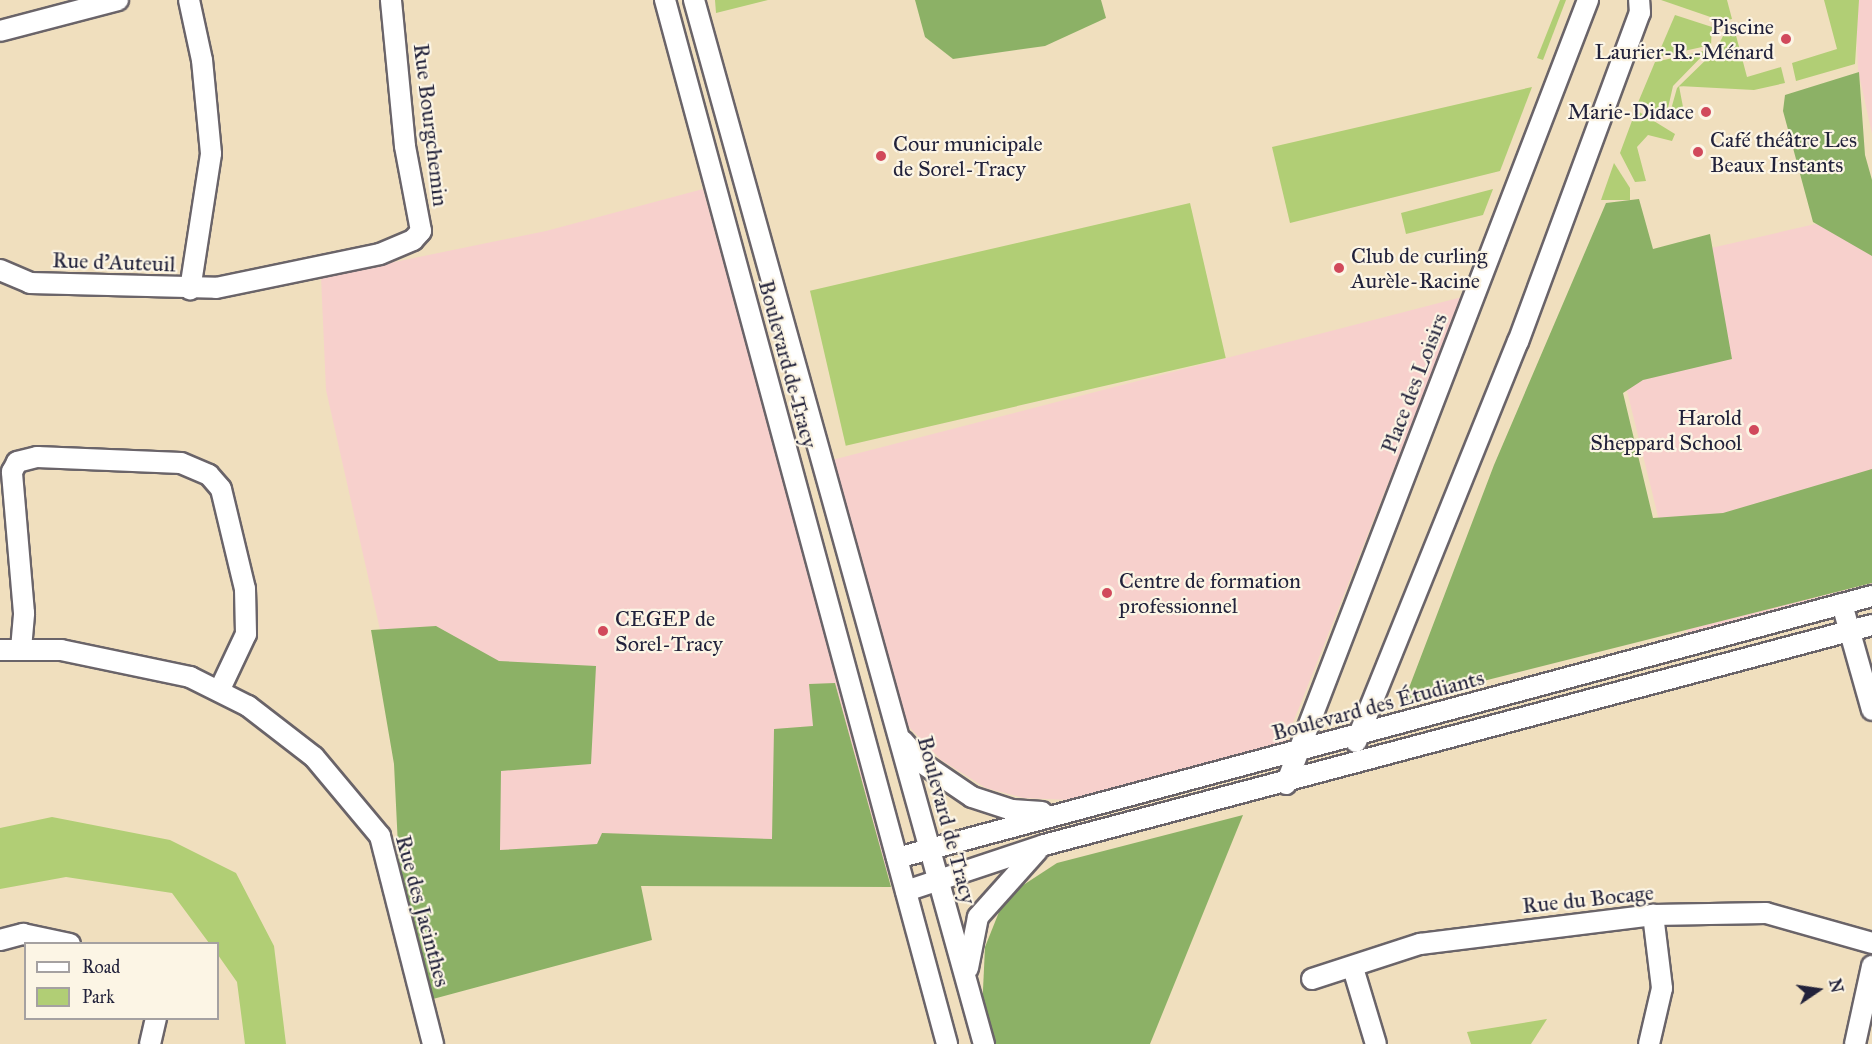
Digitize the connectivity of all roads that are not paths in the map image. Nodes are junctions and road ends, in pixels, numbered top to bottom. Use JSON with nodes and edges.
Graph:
{"nodes":[{"id":1,"x":118,"y":0,"type":"edge"},
{"id":2,"x":189,"y":0,"type":"edge"},
{"id":3,"x":392,"y":0,"type":"edge"},
{"id":4,"x":665,"y":0,"type":"edge"},
{"id":5,"x":694,"y":0,"type":"edge"},
{"id":6,"x":1588,"y":0,"type":"edge"},
{"id":7,"x":1638,"y":0,"type":"edge"},
{"id":8,"x":702,"y":25,"type":"junction"},
{"id":9,"x":0,"y":31,"type":"edge"},
{"id":10,"x":675,"y":33,"type":"junction"},
{"id":11,"x":721,"y":209,"type":"junction"},
{"id":12,"x":753,"y":216,"type":"junction"},
{"id":13,"x":0,"y":270,"type":"edge"},
{"id":14,"x":190,"y":289,"type":"junction"},
{"id":15,"x":1872,"y":596,"type":"edge"},
{"id":16,"x":1842,"y":604,"type":"junction"},
{"id":17,"x":862,"y":609,"type":"junction"},
{"id":18,"x":1872,"y":625,"type":"edge"},
{"id":19,"x":1850,"y":631,"type":"junction"},
{"id":20,"x":838,"y":636,"type":"junction"},
{"id":21,"x":21,"y":649,"type":"junction"},
{"id":22,"x":0,"y":650,"type":"edge"},
{"id":23,"x":219,"y":691,"type":"junction"},
{"id":24,"x":1872,"y":710,"type":"edge"},
{"id":25,"x":899,"y":735,"type":"junction"},
{"id":26,"x":1359,"y":735,"type":"junction"},
{"id":27,"x":1296,"y":751,"type":"junction"},
{"id":28,"x":1347,"y":767,"type":"junction"},
{"id":29,"x":1286,"y":784,"type":"junction"},
{"id":30,"x":1066,"y":812,"type":"junction"},
{"id":31,"x":1044,"y":845,"type":"junction"},
{"id":32,"x":930,"y":849,"type":"junction"},
{"id":33,"x":897,"y":858,"type":"junction"},
{"id":34,"x":939,"y":881,"type":"junction"},
{"id":35,"x":906,"y":891,"type":"junction"},
{"id":36,"x":1653,"y":915,"type":"junction"},
{"id":37,"x":0,"y":939,"type":"edge"},
{"id":38,"x":60,"y":942,"type":"edge"},
{"id":39,"x":1872,"y":943,"type":"edge"},
{"id":40,"x":1872,"y":966,"type":"edge"},
{"id":41,"x":1353,"y":968,"type":"junction"},
{"id":42,"x":1312,"y":979,"type":"dead end"},
{"id":43,"x":971,"y":994,"type":"junction"},
{"id":44,"x":156,"y":1020,"type":"edge"},
{"id":45,"x":150,"y":1044,"type":"edge"},
{"id":46,"x":432,"y":1044,"type":"edge"},
{"id":47,"x":946,"y":1044,"type":"edge"},
{"id":48,"x":984,"y":1044,"type":"edge"},
{"id":49,"x":1376,"y":1044,"type":"edge"},
{"id":50,"x":1649,"y":1044,"type":"edge"},
{"id":51,"x":1855,"y":1044,"type":"edge"}],
"edges":[{"from":1,"to":9,"type":"street"},
{"from":2,"to":14,"type":"street","name":"Rue d'Auteuil"},
{"from":3,"to":14,"type":"street","name":"Rue Bourgchemin"},
{"from":4,"to":10,"type":"street","name":"Boulevard de Tracy"},
{"from":5,"to":8,"type":"street","name":"Boulevard de Tracy"},
{"from":6,"to":27,"type":"street","name":"Place des Loisirs"},
{"from":7,"to":26,"type":"street"},
{"from":8,"to":10,"type":"street"},
{"from":8,"to":12,"type":"street","name":"Boulevard de Tracy"},
{"from":10,"to":11,"type":"street","name":"Boulevard de Tracy"},
{"from":11,"to":12,"type":"street"},
{"from":11,"to":20,"type":"street","name":"Boulevard de Tracy"},
{"from":12,"to":17,"type":"street","name":"Boulevard de Tracy"},
{"from":13,"to":14,"type":"street","name":"Rue d'Auteuil"},
{"from":15,"to":16,"type":"street","name":"Boulevard des Étudiants"},
{"from":16,"to":19,"type":"street"},
{"from":16,"to":26,"type":"street","name":"Boulevard des Étudiants"},
{"from":17,"to":20,"type":"street"},
{"from":17,"to":25,"type":"street","name":"Boulevard de Tracy"},
{"from":18,"to":19,"type":"street"},
{"from":19,"to":24,"type":"street"},
{"from":19,"to":28,"type":"street"},
{"from":20,"to":33,"type":"street","name":"Boulevard de Tracy"},
{"from":21,"to":22,"type":"street","name":"Rue des Jacinthes"},
{"from":21,"to":23,"type":"street","name":"Rue des Jacinthes"},
{"from":21,"to":23,"type":"street"},
{"from":23,"to":46,"type":"street","name":"Rue des Jacinthes"},
{"from":25,"to":30,"type":"street"},
{"from":25,"to":32,"type":"street","name":"Boulevard de Tracy"},
{"from":26,"to":27,"type":"street","name":"Boulevard des Étudiants"},
{"from":26,"to":28,"type":"street"},
{"from":27,"to":29,"type":"street","name":"Place des Loisirs"},
{"from":27,"to":30,"type":"street","name":"Boulevard des Étudiants"},
{"from":28,"to":29,"type":"street"},
{"from":29,"to":31,"type":"street"},
{"from":30,"to":32,"type":"street","name":"Boulevard des Étudiants"},
{"from":31,"to":34,"type":"street"},
{"from":31,"to":43,"type":"street"},
{"from":32,"to":33,"type":"street","name":"Boulevard des Étudiants"},
{"from":32,"to":34,"type":"street","name":"Boulevard de Tracy"},
{"from":33,"to":35,"type":"street","name":"Boulevard de Tracy"},
{"from":34,"to":35,"type":"street"},
{"from":34,"to":43,"type":"street","name":"Boulevard de Tracy"},
{"from":35,"to":47,"type":"street","name":"Boulevard de Tracy"},
{"from":36,"to":39,"type":"street","name":"Rue du Bocage"},
{"from":36,"to":41,"type":"street","name":"Rue du Bocage"},
{"from":36,"to":50,"type":"street"},
{"from":37,"to":38,"type":"street"},
{"from":40,"to":51,"type":"street"},
{"from":41,"to":42,"type":"street","name":"Rue du Bocage"},
{"from":41,"to":49,"type":"street"},
{"from":43,"to":48,"type":"street","name":"Boulevard de Tracy"},
{"from":44,"to":45,"type":"street"}]}
